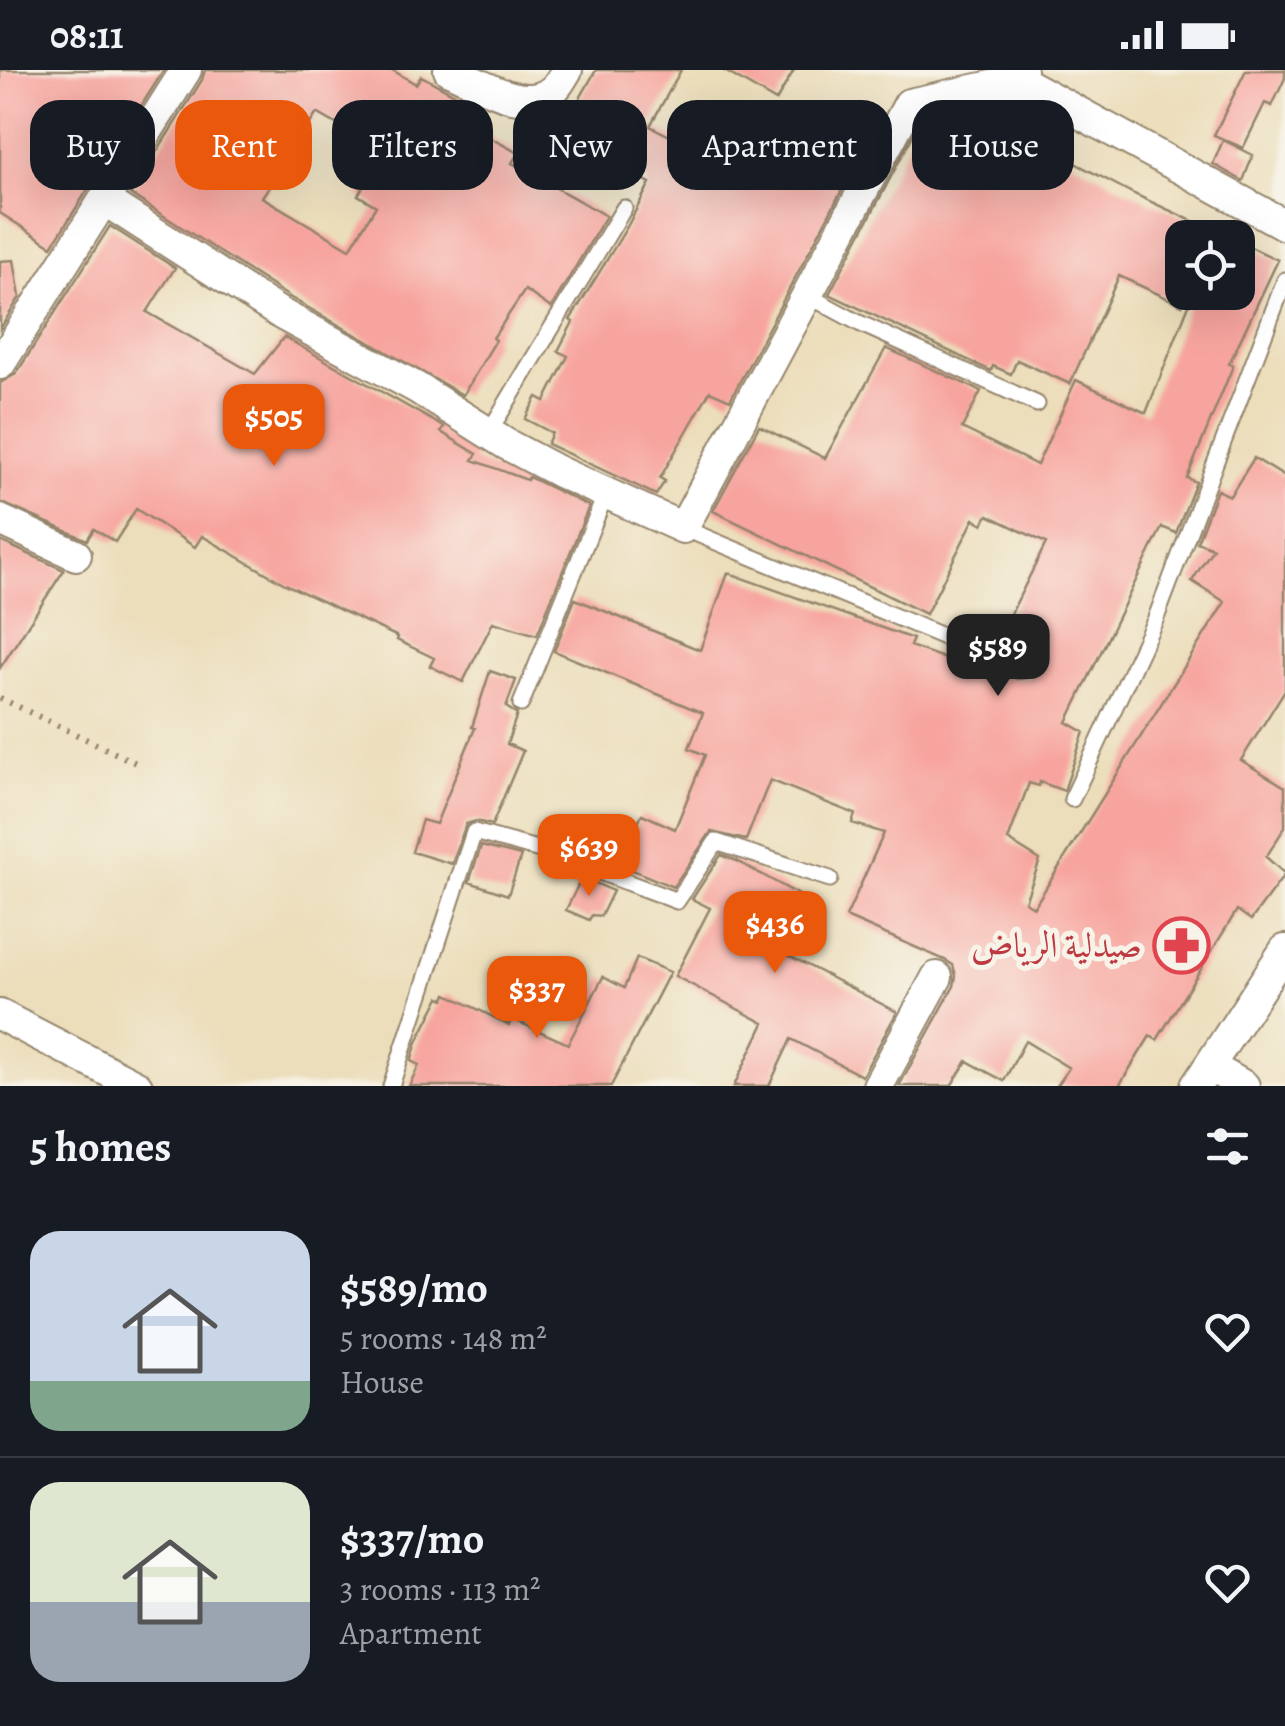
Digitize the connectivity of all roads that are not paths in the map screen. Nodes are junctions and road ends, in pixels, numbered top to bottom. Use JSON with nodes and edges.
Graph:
{"nodes":[{"id":1,"x":186,"y":70,"type":"edge"},
{"id":2,"x":449,"y":70,"type":"edge"},
{"id":3,"x":567,"y":70,"type":"edge"},
{"id":4,"x":1020,"y":75,"type":"edge"},
{"id":5,"x":104,"y":200,"type":"junction"},
{"id":6,"x":624,"y":208,"type":"dead end"},
{"id":7,"x":1285,"y":225,"type":"edge"},
{"id":8,"x":1285,"y":280,"type":"edge"},
{"id":9,"x":809,"y":296,"type":"junction"},
{"id":10,"x":0,"y":364,"type":"edge"},
{"id":11,"x":1037,"y":404,"type":"dead end"},
{"id":12,"x":489,"y":432,"type":"junction"},
{"id":13,"x":606,"y":493,"type":"junction"},
{"id":14,"x":0,"y":520,"type":"edge"},
{"id":15,"x":684,"y":528,"type":"junction"},
{"id":16,"x":76,"y":554,"type":"dead end"},
{"id":17,"x":1021,"y":669,"type":"dead end"},
{"id":18,"x":521,"y":704,"type":"dead end"},
{"id":19,"x":1072,"y":799,"type":"dead end"},
{"id":20,"x":830,"y":879,"type":"dead end"},
{"id":21,"x":1285,"y":950,"type":"edge"},
{"id":22,"x":936,"y":977,"type":"dead end"},
{"id":23,"x":0,"y":1015,"type":"edge"},
{"id":24,"x":1202,"y":1076,"type":"edge"},
{"id":25,"x":136,"y":1086,"type":"edge"},
{"id":26,"x":391,"y":1086,"type":"edge"},
{"id":27,"x":878,"y":1086,"type":"edge"},
{"id":28,"x":1244,"y":1086,"type":"edge"}],
"edges":[{"from":1,"to":5,"type":"street"},
{"from":2,"to":3,"type":"street"},
{"from":4,"to":7,"type":"street"},
{"from":4,"to":9,"type":"street"},
{"from":5,"to":10,"type":"street"},
{"from":5,"to":12,"type":"street"},
{"from":6,"to":12,"type":"lane"},
{"from":8,"to":19,"type":"lane"},
{"from":9,"to":11,"type":"lane"},
{"from":9,"to":15,"type":"street"},
{"from":12,"to":13,"type":"street"},
{"from":13,"to":15,"type":"street"},
{"from":13,"to":18,"type":"lane"},
{"from":14,"to":16,"type":"street"},
{"from":15,"to":17,"type":"lane"},
{"from":20,"to":26,"type":"lane"},
{"from":21,"to":24,"type":"street"},
{"from":22,"to":27,"type":"street"},
{"from":23,"to":25,"type":"street"},
{"from":24,"to":28,"type":"street"}]}
